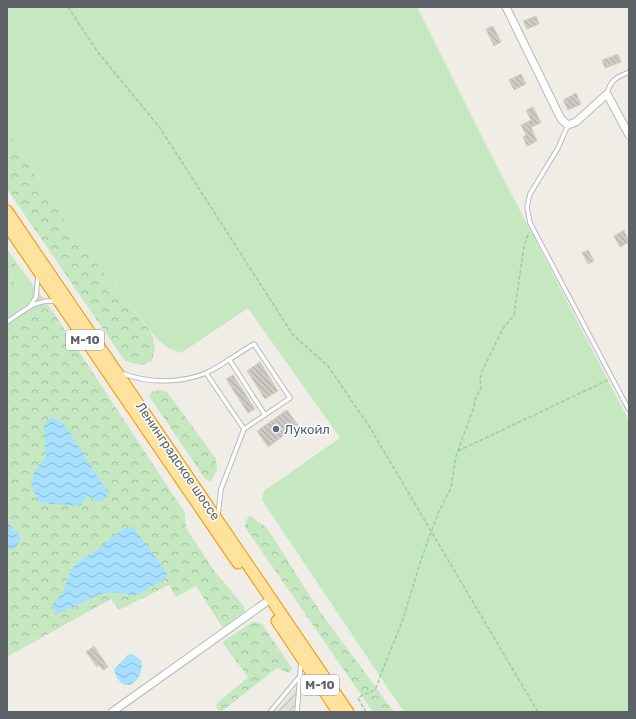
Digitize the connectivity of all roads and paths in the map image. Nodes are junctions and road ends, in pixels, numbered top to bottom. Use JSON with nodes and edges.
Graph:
{"nodes":[{"id":1,"x":68,"y":7,"type":"edge"},
{"id":2,"x":506,"y":7,"type":"edge"},
{"id":3,"x":629,"y":72,"type":"edge"},
{"id":4,"x":606,"y":94,"type":"junction"},
{"id":5,"x":568,"y":125,"type":"junction"},
{"id":6,"x":629,"y":135,"type":"edge"},
{"id":7,"x":7,"y":211,"type":"edge"},
{"id":8,"x":7,"y":225,"type":"edge"},
{"id":9,"x":532,"y":227,"type":"junction"},
{"id":10,"x":38,"y":270,"type":"junction"},
{"id":11,"x":60,"y":303,"type":"junction"},
{"id":12,"x":28,"y":309,"type":"junction"},
{"id":13,"x":7,"y":322,"type":"edge"},
{"id":14,"x":229,"y":358,"type":"junction"},
{"id":15,"x":117,"y":371,"type":"junction"},
{"id":16,"x":206,"y":373,"type":"junction"},
{"id":17,"x":611,"y":378,"type":"junction"},
{"id":18,"x":629,"y":410,"type":"edge"},
{"id":19,"x":265,"y":415,"type":"junction"},
{"id":20,"x":244,"y":429,"type":"junction"},
{"id":21,"x":458,"y":451,"type":"junction"},
{"id":22,"x":218,"y":520,"type":"junction"},
{"id":23,"x":432,"y":533,"type":"junction"},
{"id":24,"x":265,"y":603,"type":"junction"},
{"id":25,"x":301,"y":658,"type":"junction"},
{"id":26,"x":300,"y":676,"type":"junction"},
{"id":27,"x":118,"y":710,"type":"edge"},
{"id":28,"x":112,"y":712,"type":"edge"},
{"id":29,"x":270,"y":712,"type":"edge"},
{"id":30,"x":297,"y":712,"type":"edge"},
{"id":31,"x":338,"y":712,"type":"edge"},
{"id":32,"x":348,"y":712,"type":"edge"},
{"id":33,"x":366,"y":712,"type":"edge"},
{"id":34,"x":538,"y":712,"type":"edge"}],
"edges":[{"from":1,"to":23,"type":"path"},
{"from":2,"to":5,"type":"street"},
{"from":3,"to":4,"type":"lane"},
{"from":4,"to":5,"type":"street"},
{"from":4,"to":6,"type":"street"},
{"from":5,"to":9,"type":"lane"},
{"from":7,"to":15,"type":"highway","name":"Ленинградское шоссе","number":"М-10"},
{"from":8,"to":10,"type":"highway","name":"Ленинградское шоссе","number":"М-10"},
{"from":9,"to":17,"type":"lane"},
{"from":9,"to":21,"type":"path"},
{"from":10,"to":11,"type":"highway","name":"Ленинградское шоссе","number":"М-10"},
{"from":10,"to":12,"type":"lane"},
{"from":11,"to":12,"type":"lane"},
{"from":11,"to":24,"type":"highway","name":"Ленинградское шоссе","number":"М-10"},
{"from":12,"to":13,"type":"lane"},
{"from":14,"to":16,"type":"lane"},
{"from":14,"to":19,"type":"lane"},
{"from":14,"to":19,"type":"lane"},
{"from":15,"to":16,"type":"lane"},
{"from":15,"to":22,"type":"highway","name":"Ленинградское шоссе","number":"М-10"},
{"from":16,"to":20,"type":"lane"},
{"from":17,"to":18,"type":"lane"},
{"from":17,"to":21,"type":"path"},
{"from":19,"to":20,"type":"lane"},
{"from":20,"to":22,"type":"lane"},
{"from":21,"to":23,"type":"path"},
{"from":22,"to":32,"type":"highway","name":"Ленинградское шоссе","number":"М-10"},
{"from":23,"to":33,"type":"path"},
{"from":23,"to":34,"type":"path"},
{"from":24,"to":25,"type":"highway","name":"Ленинградское шоссе","number":"М-10"},
{"from":24,"to":27,"type":"street"},
{"from":25,"to":26,"type":"lane"},
{"from":25,"to":31,"type":"highway","name":"Ленинградское шоссе","number":"М-10"},
{"from":26,"to":29,"type":"lane"},
{"from":26,"to":30,"type":"lane"},
{"from":27,"to":28,"type":"street"}]}
